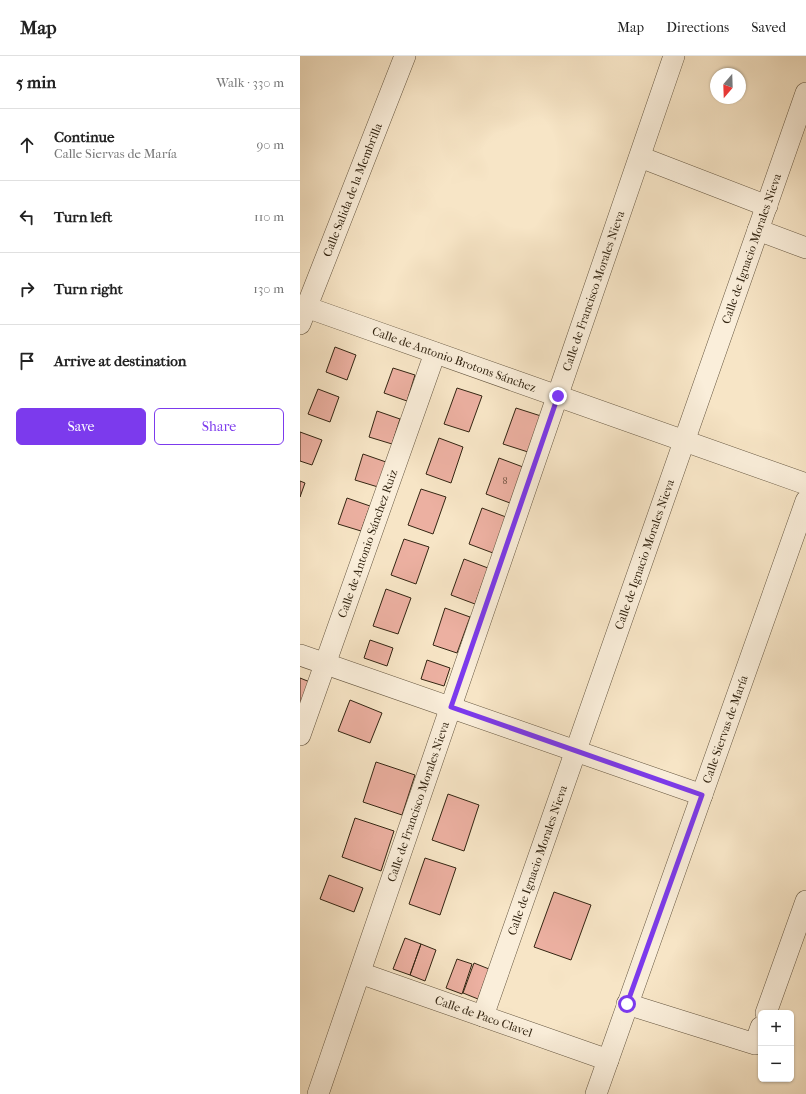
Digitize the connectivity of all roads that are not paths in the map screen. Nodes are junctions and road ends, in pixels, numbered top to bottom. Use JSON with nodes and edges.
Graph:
{"nodes":[{"id":1,"x":405,"y":56,"type":"edge"},
{"id":2,"x":674,"y":56,"type":"edge"},
{"id":3,"x":806,"y":93,"type":"edge"},
{"id":4,"x":640,"y":157,"type":"junction"},
{"id":5,"x":767,"y":206,"type":"junction"},
{"id":6,"x":758,"y":230,"type":"junction"},
{"id":7,"x":806,"y":248,"type":"edge"},
{"id":8,"x":302,"y":308,"type":"edge"},
{"id":9,"x":436,"y":353,"type":"junction"},
{"id":10,"x":558,"y":396,"type":"junction"},
{"id":11,"x":685,"y":441,"type":"junction"},
{"id":12,"x":806,"y":484,"type":"edge"},
{"id":13,"x":806,"y":501,"type":"edge"},
{"id":14,"x":300,"y":655,"type":"edge"},
{"id":15,"x":325,"y":663,"type":"junction"},
{"id":16,"x":451,"y":707,"type":"junction"},
{"id":17,"x":300,"y":735,"type":"edge"},
{"id":18,"x":576,"y":751,"type":"junction"},
{"id":19,"x":702,"y":795,"type":"junction"},
{"id":20,"x":806,"y":901,"type":"edge"},
{"id":21,"x":360,"y":973,"type":"junction"},
{"id":22,"x":627,"y":1004,"type":"junction"},
{"id":23,"x":767,"y":1010,"type":"edge"},
{"id":24,"x":483,"y":1016,"type":"junction"},
{"id":25,"x":758,"y":1036,"type":"edge"},
{"id":26,"x":608,"y":1060,"type":"junction"},
{"id":27,"x":318,"y":1094,"type":"edge"},
{"id":28,"x":596,"y":1094,"type":"edge"}],
"edges":[{"from":1,"to":8,"type":"street","name":"Calle Salida de la Membrilla"},
{"from":2,"to":4,"type":"street","name":"Calle de Francisco Morales Nieva"},
{"from":3,"to":5,"type":"street","name":"Calle de Ignacio Morales Nieva"},
{"from":4,"to":5,"type":"street"},
{"from":4,"to":10,"type":"street","name":"Calle de Francisco Morales Nieva"},
{"from":5,"to":6,"type":"street","name":"Calle de Ignacio Morales Nieva"},
{"from":6,"to":7,"type":"street"},
{"from":6,"to":11,"type":"street","name":"Calle de Ignacio Morales Nieva"},
{"from":8,"to":9,"type":"street","name":"Calle de Antonio Brotons Sánchez"},
{"from":9,"to":10,"type":"street","name":"Calle de Antonio Brotons Sánchez"},
{"from":9,"to":15,"type":"street","name":"Calle de Antonio Sánchez Ruiz"},
{"from":10,"to":11,"type":"street","name":"Calle de Antonio Brotons Sánchez"},
{"from":10,"to":16,"type":"street","name":"Calle de Francisco Morales Nieva"},
{"from":11,"to":12,"type":"street","name":"Calle de Antonio Brotons Sánchez"},
{"from":11,"to":18,"type":"street","name":"Calle de Ignacio Morales Nieva"},
{"from":13,"to":19,"type":"street","name":"Calle Siervas de María"},
{"from":14,"to":15,"type":"street"},
{"from":15,"to":16,"type":"street"},
{"from":15,"to":17,"type":"street","name":"Calle de Antonio Sánchez Ruiz"},
{"from":16,"to":18,"type":"street"},
{"from":16,"to":21,"type":"street","name":"Calle de Francisco Morales Nieva"},
{"from":18,"to":19,"type":"street"},
{"from":18,"to":24,"type":"street","name":"Calle de Ignacio Morales Nieva"},
{"from":19,"to":22,"type":"street","name":"Calle Siervas de María"},
{"from":20,"to":23,"type":"street"},
{"from":21,"to":24,"type":"street","name":"Calle de Paco Clavel"},
{"from":21,"to":27,"type":"street","name":"Calle de Francisco Morales Nieva"},
{"from":22,"to":25,"type":"street"},
{"from":22,"to":26,"type":"street","name":"Calle Siervas de María"},
{"from":24,"to":26,"type":"street","name":"Calle de Paco Clavel"},
{"from":26,"to":28,"type":"street","name":"Calle Siervas de María"}]}
